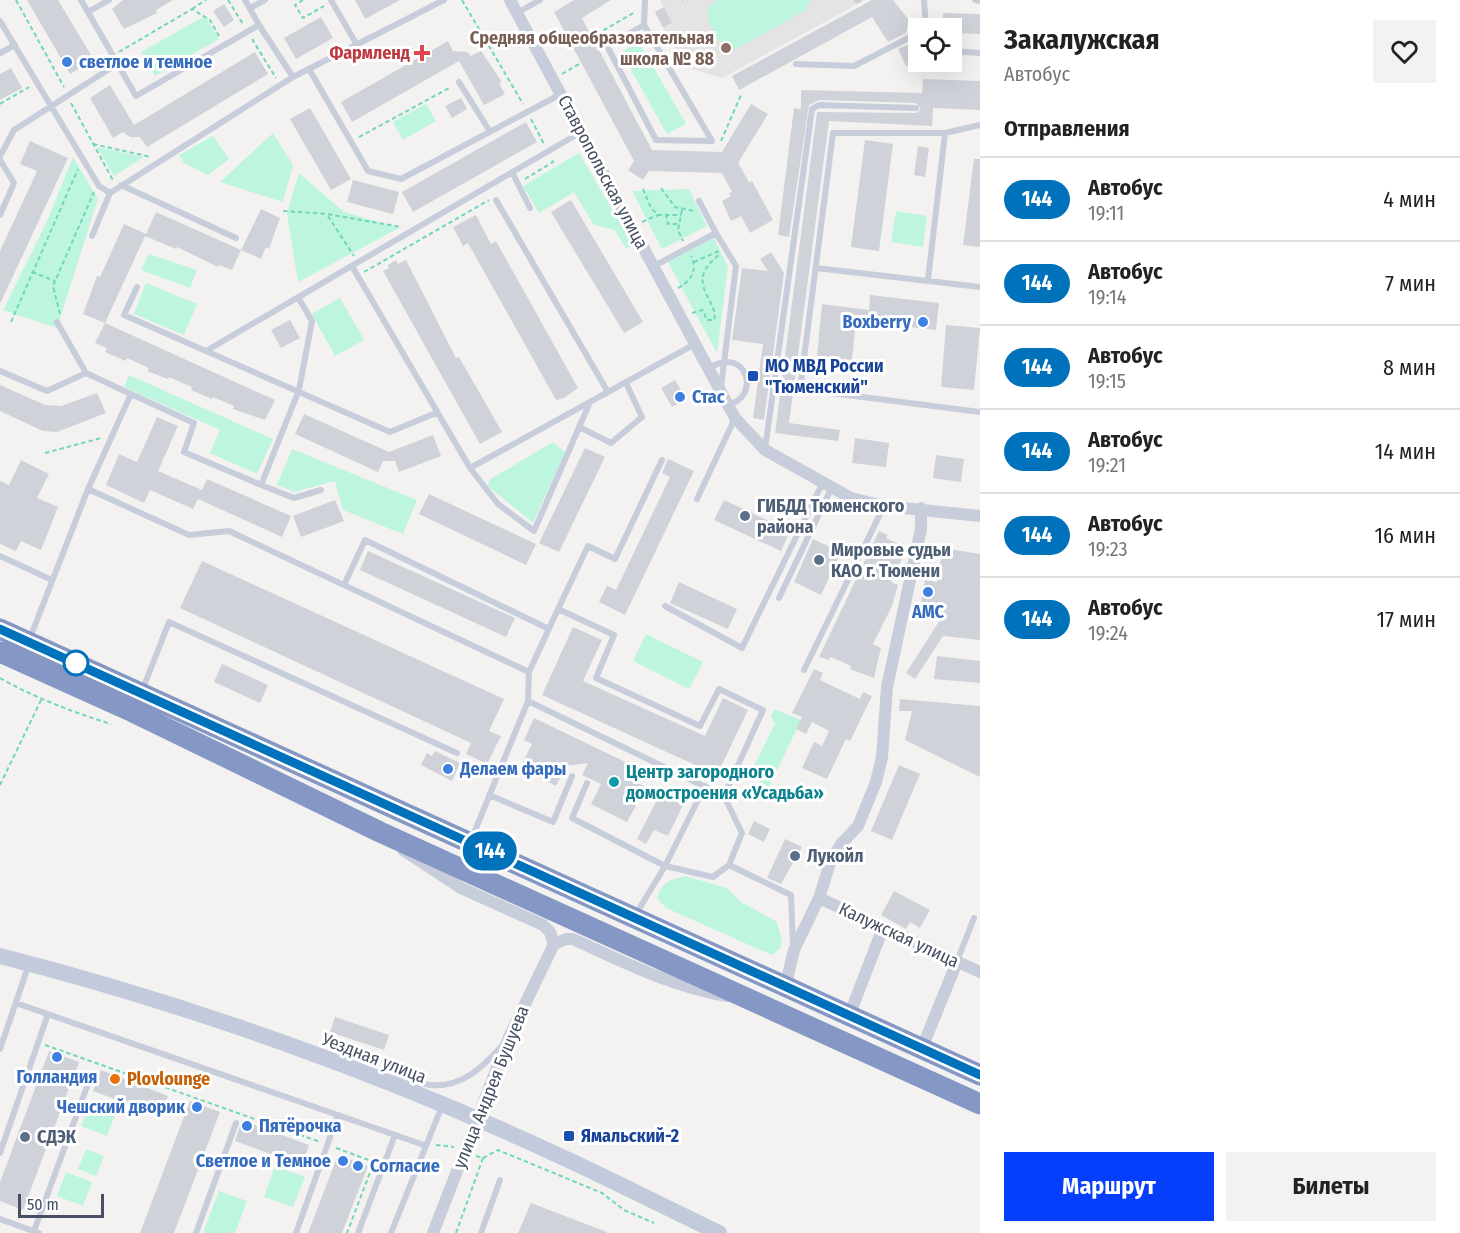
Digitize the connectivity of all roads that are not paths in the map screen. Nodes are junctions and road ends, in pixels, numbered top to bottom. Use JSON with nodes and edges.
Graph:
{"nodes":[{"id":1,"x":81,"y":0,"type":"edge"},
{"id":2,"x":109,"y":0,"type":"edge"},
{"id":3,"x":245,"y":0,"type":"edge"},
{"id":4,"x":265,"y":0,"type":"edge"},
{"id":5,"x":444,"y":0,"type":"edge"},
{"id":6,"x":510,"y":0,"type":"edge"},
{"id":7,"x":540,"y":0,"type":"edge"},
{"id":8,"x":645,"y":0,"type":"edge"},
{"id":9,"x":924,"y":0,"type":"edge"},
{"id":10,"x":975,"y":0,"type":"edge"},
{"id":11,"x":332,"y":1,"type":"edge"},
{"id":12,"x":980,"y":1,"type":"edge"},
{"id":13,"x":250,"y":8,"type":"junction"},
{"id":14,"x":88,"y":12,"type":"junction"},
{"id":15,"x":517,"y":13,"type":"junction"},
{"id":16,"x":925,"y":18,"type":"edge"},
{"id":17,"x":0,"y":21,"type":"edge"},
{"id":18,"x":259,"y":25,"type":"junction"},
{"id":19,"x":644,"y":25,"type":"junction"},
{"id":20,"x":908,"y":38,"type":"edge"},
{"id":21,"x":15,"y":45,"type":"junction"},
{"id":22,"x":357,"y":45,"type":"junction"},
{"id":23,"x":962,"y":52,"type":"edge"},
{"id":24,"x":0,"y":53,"type":"edge"},
{"id":25,"x":980,"y":53,"type":"edge"},
{"id":26,"x":117,"y":64,"type":"junction"},
{"id":27,"x":796,"y":64,"type":"dead end"},
{"id":28,"x":309,"y":69,"type":"junction"},
{"id":29,"x":293,"y":77,"type":"junction"},
{"id":30,"x":459,"y":82,"type":"road end"},
{"id":31,"x":561,"y":94,"type":"junction"},
{"id":32,"x":51,"y":105,"type":"junction"},
{"id":33,"x":915,"y":108,"type":"dead end"},
{"id":34,"x":980,"y":125,"type":"edge"},
{"id":35,"x":489,"y":130,"type":"junction"},
{"id":36,"x":582,"y":132,"type":"junction"},
{"id":37,"x":945,"y":134,"type":"junction"},
{"id":38,"x":0,"y":158,"type":"edge"},
{"id":39,"x":512,"y":172,"type":"junction"},
{"id":40,"x":121,"y":185,"type":"junction"},
{"id":41,"x":110,"y":193,"type":"junction"},
{"id":42,"x":496,"y":200,"type":"dead end"},
{"id":43,"x":699,"y":201,"type":"dead end"},
{"id":44,"x":530,"y":208,"type":"dead end"},
{"id":45,"x":0,"y":214,"type":"edge"},
{"id":46,"x":716,"y":233,"type":"junction"},
{"id":47,"x":92,"y":236,"type":"dead end"},
{"id":48,"x":236,"y":238,"type":"dead end"},
{"id":49,"x":352,"y":266,"type":"junction"},
{"id":50,"x":654,"y":266,"type":"junction"},
{"id":51,"x":816,"y":268,"type":"junction"},
{"id":52,"x":928,"y":280,"type":"junction"},
{"id":53,"x":137,"y":287,"type":"dead end"},
{"id":54,"x":980,"y":287,"type":"edge"},
{"id":55,"x":298,"y":297,"type":"junction"},
{"id":56,"x":57,"y":322,"type":"dead end"},
{"id":57,"x":696,"y":344,"type":"junction"},
{"id":58,"x":206,"y":351,"type":"junction"},
{"id":59,"x":724,"y":361,"type":"junction"},
{"id":60,"x":709,"y":368,"type":"junction"},
{"id":61,"x":0,"y":371,"type":"edge"},
{"id":62,"x":86,"y":373,"type":"junction"},
{"id":63,"x":626,"y":383,"type":"junction"},
{"id":64,"x":720,"y":389,"type":"junction"},
{"id":65,"x":299,"y":390,"type":"junction"},
{"id":66,"x":608,"y":392,"type":"junction"},
{"id":67,"x":131,"y":394,"type":"junction"},
{"id":68,"x":590,"y":402,"type":"junction"},
{"id":69,"x":728,"y":404,"type":"junction"},
{"id":70,"x":980,"y":412,"type":"edge"},
{"id":71,"x":436,"y":413,"type":"junction"},
{"id":72,"x":735,"y":418,"type":"junction"},
{"id":73,"x":579,"y":427,"type":"junction"},
{"id":74,"x":765,"y":450,"type":"junction"},
{"id":75,"x":662,"y":460,"type":"dead end"},
{"id":76,"x":470,"y":468,"type":"junction"},
{"id":77,"x":261,"y":485,"type":"junction"},
{"id":78,"x":827,"y":486,"type":"junction"},
{"id":79,"x":88,"y":489,"type":"junction"},
{"id":80,"x":321,"y":490,"type":"dead end"},
{"id":81,"x":697,"y":499,"type":"dead end"},
{"id":82,"x":884,"y":506,"type":"junction"},
{"id":83,"x":921,"y":508,"type":"junction"},
{"id":84,"x":980,"y":516,"type":"edge"},
{"id":85,"x":0,"y":556,"type":"edge"},
{"id":86,"x":52,"y":580,"type":"junction"},
{"id":87,"x":344,"y":585,"type":"junction"},
{"id":88,"x":779,"y":598,"type":"dead end"},
{"id":89,"x":665,"y":606,"type":"dead end"},
{"id":90,"x":558,"y":609,"type":"junction"},
{"id":91,"x":0,"y":629,"type":"edge"},
{"id":92,"x":549,"y":629,"type":"junction"},
{"id":93,"x":28,"y":642,"type":"junction"},
{"id":94,"x":0,"y":652,"type":"edge"},
{"id":95,"x":804,"y":670,"type":"dead end"},
{"id":96,"x":529,"y":672,"type":"junction"},
{"id":97,"x":142,"y":691,"type":"junction"},
{"id":98,"x":528,"y":701,"type":"junction"},
{"id":99,"x":457,"y":753,"type":"dead end"},
{"id":100,"x":572,"y":776,"type":"dead end"},
{"id":101,"x":587,"y":783,"type":"dead end"},
{"id":102,"x":705,"y":786,"type":"junction"},
{"id":103,"x":489,"y":795,"type":"junction"},
{"id":104,"x":724,"y":796,"type":"junction"},
{"id":105,"x":380,"y":832,"type":"junction"},
{"id":106,"x":471,"y":842,"type":"junction"},
{"id":107,"x":729,"y":865,"type":"junction"},
{"id":108,"x":665,"y":866,"type":"junction"},
{"id":109,"x":819,"y":898,"type":"junction"},
{"id":110,"x":634,"y":917,"type":"junction"},
{"id":111,"x":974,"y":918,"type":"dead end"},
{"id":112,"x":883,"y":928,"type":"junction"},
{"id":113,"x":554,"y":944,"type":"junction"},
{"id":114,"x":794,"y":951,"type":"junction"},
{"id":115,"x":0,"y":956,"type":"edge"},
{"id":116,"x":957,"y":962,"type":"junction"},
{"id":117,"x":29,"y":963,"type":"junction"},
{"id":118,"x":980,"y":972,"type":"edge"},
{"id":119,"x":785,"y":988,"type":"junction"},
{"id":120,"x":760,"y":1002,"type":"junction"},
{"id":121,"x":16,"y":1003,"type":"junction"},
{"id":122,"x":48,"y":1014,"type":"junction"},
{"id":123,"x":849,"y":1016,"type":"junction"},
{"id":124,"x":509,"y":1037,"type":"junction"},
{"id":125,"x":922,"y":1048,"type":"junction"},
{"id":126,"x":0,"y":1049,"type":"edge"},
{"id":127,"x":92,"y":1073,"type":"dead end"},
{"id":128,"x":980,"y":1075,"type":"edge"},
{"id":129,"x":371,"y":1077,"type":"junction"},
{"id":130,"x":980,"y":1104,"type":"edge"},
{"id":131,"x":442,"y":1106,"type":"junction"},
{"id":132,"x":338,"y":1115,"type":"junction"},
{"id":133,"x":475,"y":1120,"type":"junction"},
{"id":134,"x":236,"y":1123,"type":"dead end"},
{"id":135,"x":395,"y":1135,"type":"junction"},
{"id":136,"x":424,"y":1145,"type":"junction"},
{"id":137,"x":0,"y":1152,"type":"edge"},
{"id":138,"x":500,"y":1180,"type":"dead end"},
{"id":139,"x":0,"y":1219,"type":"edge"},
{"id":140,"x":37,"y":1232,"type":"edge"},
{"id":141,"x":714,"y":1232,"type":"edge"},
{"id":142,"x":196,"y":1233,"type":"edge"},
{"id":143,"x":296,"y":1233,"type":"edge"},
{"id":144,"x":358,"y":1233,"type":"edge"},
{"id":145,"x":391,"y":1233,"type":"edge"},
{"id":146,"x":433,"y":1233,"type":"edge"},
{"id":147,"x":481,"y":1233,"type":"edge"}],
"edges":[{"from":1,"to":14,"type":"lane"},
{"from":2,"to":14,"type":"lane"},
{"from":3,"to":13,"type":"lane"},
{"from":4,"to":13,"type":"lane"},
{"from":5,"to":22,"type":"lane"},
{"from":6,"to":15,"type":"street","name":"Ставропольская улица"},
{"from":7,"to":15,"type":"lane"},
{"from":8,"to":19,"type":"lane"},
{"from":9,"to":16,"type":"lane"},
{"from":10,"to":12,"type":"lane"},
{"from":11,"to":22,"type":"lane"},
{"from":13,"to":18,"type":"lane"},
{"from":14,"to":26,"type":"lane"},
{"from":15,"to":31,"type":"street","name":"Ставропольская улица"},
{"from":17,"to":21,"type":"lane"},
{"from":18,"to":26,"type":"lane"},
{"from":18,"to":29,"type":"lane"},
{"from":19,"to":19,"type":"lane"},
{"from":20,"to":27,"type":"lane"},
{"from":21,"to":24,"type":"lane"},
{"from":21,"to":32,"type":"lane"},
{"from":22,"to":28,"type":"lane"},
{"from":23,"to":25,"type":"lane"},
{"from":26,"to":32,"type":"lane"},
{"from":28,"to":29,"type":"lane"},
{"from":28,"to":35,"type":"lane"},
{"from":29,"to":40,"type":"lane"},
{"from":30,"to":35,"type":"lane"},
{"from":31,"to":35,"type":"lane"},
{"from":31,"to":36,"type":"street","name":"Ставропольская улица"},
{"from":32,"to":38,"type":"lane"},
{"from":32,"to":41,"type":"lane"},
{"from":33,"to":74,"type":"lane"},
{"from":34,"to":37,"type":"lane"},
{"from":36,"to":39,"type":"lane"},
{"from":36,"to":50,"type":"street","name":"Ставропольская улица"},
{"from":37,"to":51,"type":"lane"},
{"from":37,"to":52,"type":"lane"},
{"from":38,"to":45,"type":"lane"},
{"from":39,"to":44,"type":"lane"},
{"from":39,"to":49,"type":"lane"},
{"from":40,"to":41,"type":"lane"},
{"from":40,"to":48,"type":"lane"},
{"from":41,"to":47,"type":"lane"},
{"from":42,"to":66,"type":"lane"},
{"from":43,"to":46,"type":"lane"},
{"from":46,"to":50,"type":"lane"},
{"from":46,"to":59,"type":"lane"},
{"from":49,"to":55,"type":"lane"},
{"from":49,"to":71,"type":"lane"},
{"from":50,"to":57,"type":"street","name":"Ставропольская улица"},
{"from":51,"to":52,"type":"lane"},
{"from":51,"to":70,"type":"lane"},
{"from":52,"to":54,"type":"lane"},
{"from":53,"to":58,"type":"lane"},
{"from":55,"to":58,"type":"lane"},
{"from":55,"to":65,"type":"lane"},
{"from":56,"to":62,"type":"lane"},
{"from":57,"to":60,"type":"street","name":"Ставропольская улица"},
{"from":57,"to":63,"type":"lane"},
{"from":58,"to":65,"type":"lane"},
{"from":59,"to":60,"type":"lane"},
{"from":59,"to":64,"type":"lane"},
{"from":59,"to":69,"type":"lane"},
{"from":60,"to":64,"type":"street","name":"Ставропольская улица"},
{"from":61,"to":62,"type":"lane"},
{"from":62,"to":67,"type":"lane"},
{"from":63,"to":66,"type":"lane"},
{"from":63,"to":73,"type":"lane"},
{"from":64,"to":69,"type":"street","name":"Ставропольская улица"},
{"from":65,"to":71,"type":"lane"},
{"from":65,"to":77,"type":"lane"},
{"from":66,"to":68,"type":"lane"},
{"from":67,"to":77,"type":"lane"},
{"from":67,"to":79,"type":"lane"},
{"from":68,"to":73,"type":"lane"},
{"from":68,"to":76,"type":"lane"},
{"from":69,"to":72,"type":"street","name":"Ставропольская улица"},
{"from":71,"to":76,"type":"lane"},
{"from":72,"to":74,"type":"street"},
{"from":72,"to":81,"type":"lane"},
{"from":73,"to":76,"type":"lane"},
{"from":74,"to":78,"type":"street"},
{"from":75,"to":90,"type":"lane"},
{"from":77,"to":80,"type":"lane"},
{"from":78,"to":82,"type":"street"},
{"from":78,"to":88,"type":"lane"},
{"from":78,"to":89,"type":"lane"},
{"from":79,"to":86,"type":"lane"},
{"from":79,"to":87,"type":"lane"},
{"from":82,"to":83,"type":"street"},
{"from":82,"to":95,"type":"lane"},
{"from":83,"to":84,"type":"street"},
{"from":83,"to":109,"type":"street"},
{"from":85,"to":86,"type":"lane"},
{"from":86,"to":93,"type":"lane"},
{"from":87,"to":92,"type":"lane"},
{"from":87,"to":96,"type":"lane"},
{"from":90,"to":92,"type":"lane"},
{"from":90,"to":104,"type":"lane"},
{"from":91,"to":93,"type":"highway"},
{"from":92,"to":96,"type":"lane"},
{"from":93,"to":97,"type":"highway"},
{"from":94,"to":105,"type":"highway"},
{"from":96,"to":98,"type":"lane"},
{"from":97,"to":99,"type":"lane"},
{"from":97,"to":106,"type":"highway"},
{"from":98,"to":102,"type":"lane"},
{"from":98,"to":103,"type":"lane"},
{"from":100,"to":103,"type":"lane"},
{"from":101,"to":108,"type":"lane"},
{"from":102,"to":104,"type":"lane"},
{"from":102,"to":108,"type":"lane"},
{"from":103,"to":106,"type":"lane"},
{"from":104,"to":107,"type":"lane"},
{"from":105,"to":113,"type":"street"},
{"from":105,"to":120,"type":"highway"},
{"from":106,"to":110,"type":"highway"},
{"from":107,"to":108,"type":"lane"},
{"from":107,"to":114,"type":"lane"},
{"from":108,"to":110,"type":"lane"},
{"from":109,"to":112,"type":"street","name":"Калужская улица"},
{"from":109,"to":114,"type":"street"},
{"from":110,"to":119,"type":"highway"},
{"from":111,"to":116,"type":"lane"},
{"from":112,"to":116,"type":"street","name":"Калужская улица"},
{"from":112,"to":123,"type":"street"},
{"from":113,"to":120,"type":"street"},
{"from":113,"to":124,"type":"street","name":"улица Андрея Бушуева"},
{"from":114,"to":119,"type":"street"},
{"from":115,"to":117,"type":"street","name":"Уездная улица"},
{"from":116,"to":118,"type":"street","name":"Калужская улица"},
{"from":116,"to":125,"type":"street"},
{"from":117,"to":121,"type":"lane"},
{"from":117,"to":129,"type":"street","name":"Уездная улица"},
{"from":119,"to":123,"type":"highway"},
{"from":120,"to":130,"type":"highway"},
{"from":121,"to":122,"type":"lane"},
{"from":121,"to":126,"type":"lane"},
{"from":122,"to":132,"type":"lane"},
{"from":122,"to":137,"type":"lane"},
{"from":123,"to":125,"type":"highway"},
{"from":124,"to":129,"type":"lane"},
{"from":124,"to":133,"type":"street","name":"улица Андрея Бушуева"},
{"from":125,"to":128,"type":"highway"},
{"from":127,"to":140,"type":"lane"},
{"from":129,"to":131,"type":"street","name":"Уездная улица"},
{"from":131,"to":133,"type":"street","name":"Уездная улица"},
{"from":131,"to":136,"type":"lane"},
{"from":132,"to":135,"type":"lane"},
{"from":132,"to":143,"type":"lane"},
{"from":133,"to":141,"type":"street","name":"Уездная улица"},
{"from":133,"to":146,"type":"street","name":"улица Андрея Бушуева"},
{"from":134,"to":142,"type":"lane"},
{"from":135,"to":136,"type":"lane"},
{"from":135,"to":144,"type":"lane"},
{"from":136,"to":145,"type":"lane"},
{"from":138,"to":147,"type":"lane"},
{"from":139,"to":140,"type":"lane"}]}
